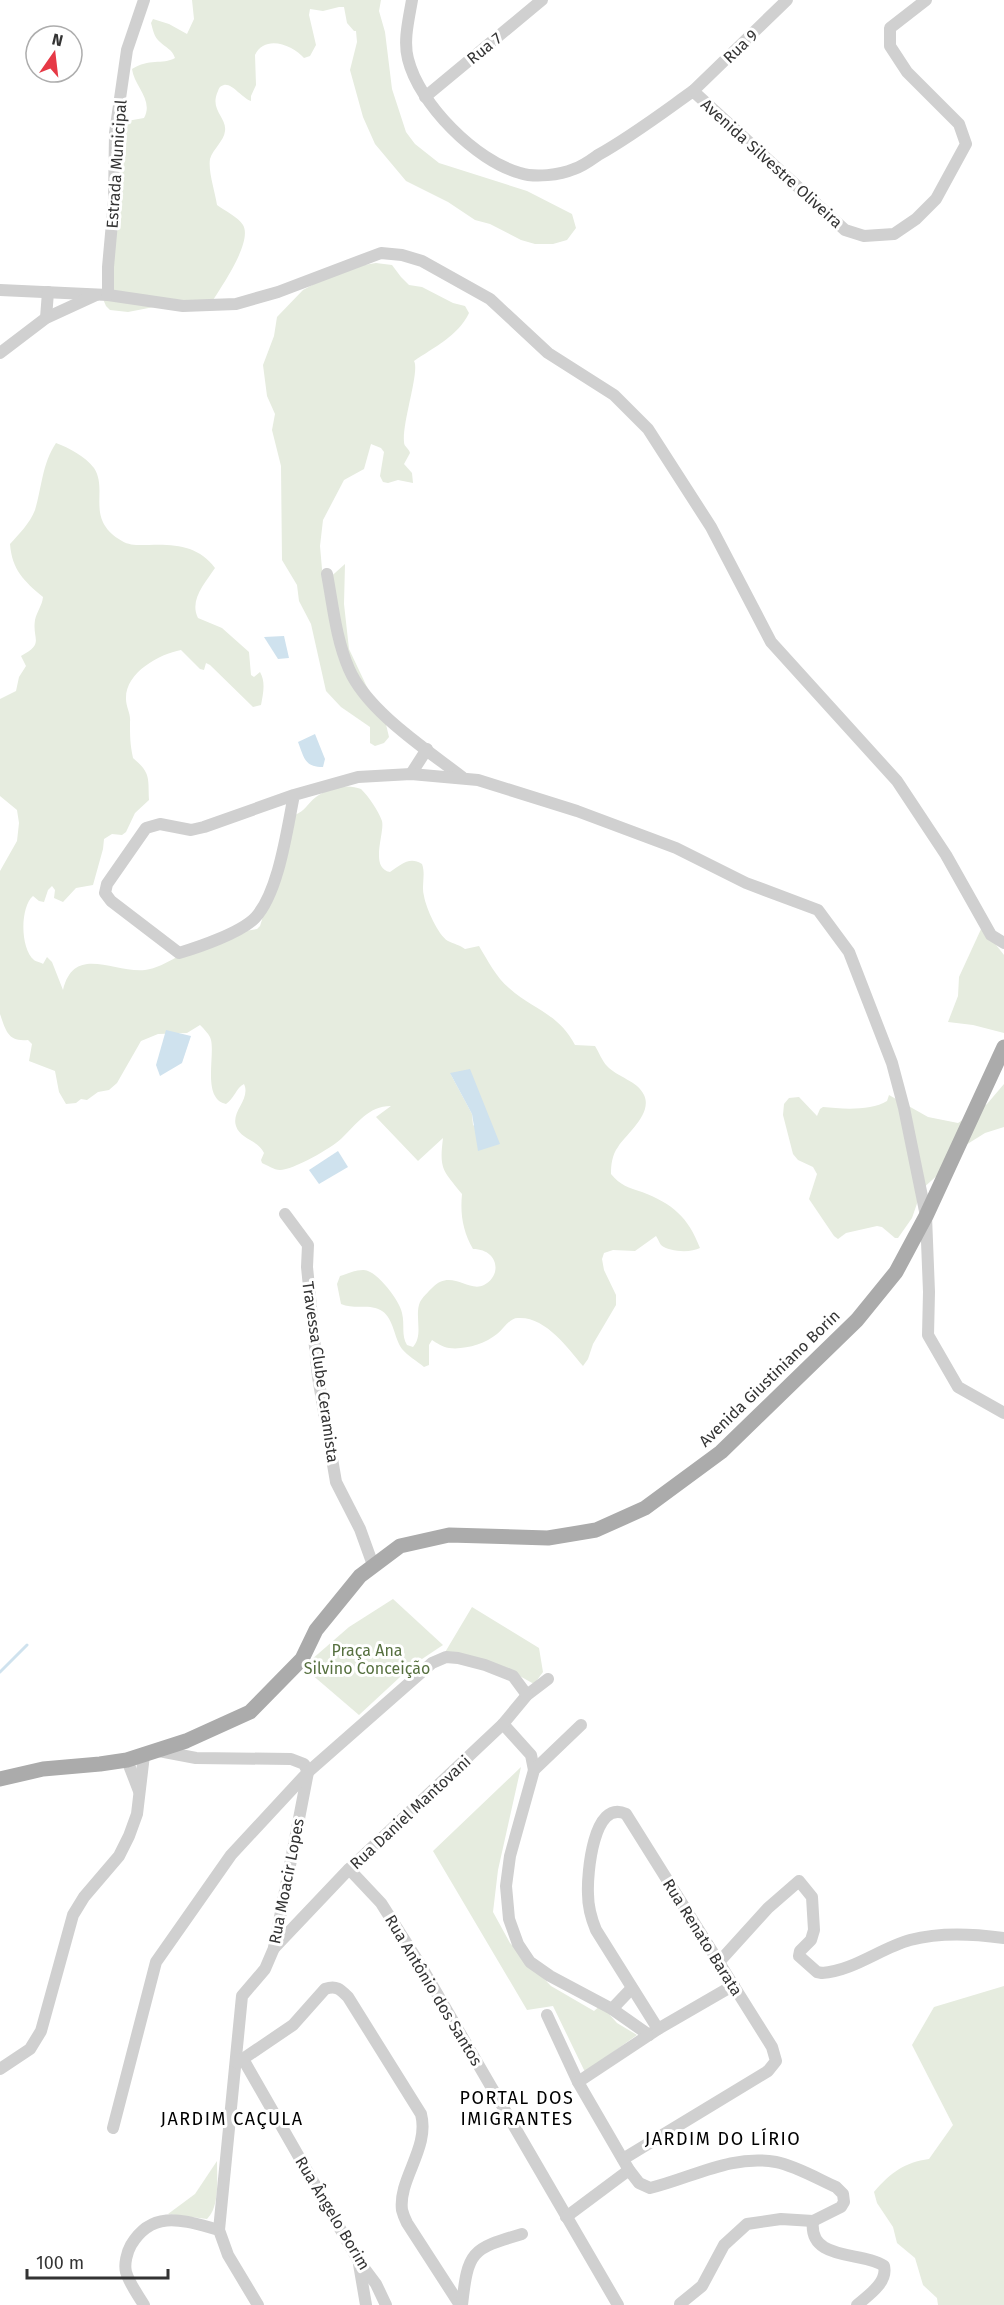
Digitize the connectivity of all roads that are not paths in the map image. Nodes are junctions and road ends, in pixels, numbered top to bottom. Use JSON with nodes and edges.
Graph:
{"nodes":[{"id":1,"x":144,"y":0,"type":"edge"},
{"id":2,"x":412,"y":0,"type":"edge"},
{"id":3,"x":787,"y":0,"type":"edge"},
{"id":4,"x":926,"y":0,"type":"edge"},
{"id":5,"x":537,"y":1,"type":"edge"},
{"id":6,"x":693,"y":91,"type":"junction"},
{"id":7,"x":425,"y":97,"type":"junction"},
{"id":8,"x":0,"y":291,"type":"edge"},
{"id":9,"x":48,"y":292,"type":"junction"},
{"id":10,"x":102,"y":295,"type":"junction"},
{"id":11,"x":46,"y":318,"type":"junction"},
{"id":12,"x":0,"y":352,"type":"edge"},
{"id":13,"x":327,"y":574,"type":"dead end"},
{"id":14,"x":427,"y":749,"type":"junction"},
{"id":15,"x":411,"y":774,"type":"junction"},
{"id":16,"x":463,"y":778,"type":"junction"},
{"id":17,"x":294,"y":795,"type":"junction"},
{"id":18,"x":1004,"y":943,"type":"edge"},
{"id":19,"x":1004,"y":1047,"type":"edge"},
{"id":20,"x":285,"y":1214,"type":"dead end"},
{"id":21,"x":926,"y":1216,"type":"junction"},
{"id":22,"x":1004,"y":1413,"type":"edge"},
{"id":23,"x":373,"y":1565,"type":"junction"},
{"id":24,"x":548,"y":1679,"type":"dead end"},
{"id":25,"x":527,"y":1695,"type":"junction"},
{"id":26,"x":503,"y":1724,"type":"junction"},
{"id":27,"x":582,"y":1725,"type":"dead end"},
{"id":28,"x":186,"y":1741,"type":"junction"},
{"id":29,"x":159,"y":1751,"type":"junction"},
{"id":30,"x":144,"y":1755,"type":"junction"},
{"id":31,"x":196,"y":1758,"type":"junction"},
{"id":32,"x":127,"y":1760,"type":"junction"},
{"id":33,"x":534,"y":1770,"type":"junction"},
{"id":34,"x":308,"y":1772,"type":"junction"},
{"id":35,"x":0,"y":1779,"type":"edge"},
{"id":36,"x":140,"y":1795,"type":"junction"},
{"id":37,"x":349,"y":1869,"type":"junction"},
{"id":38,"x":1004,"y":1938,"type":"edge"},
{"id":39,"x":274,"y":1948,"type":"junction"},
{"id":40,"x":719,"y":1962,"type":"junction"},
{"id":41,"x":734,"y":1985,"type":"junction"},
{"id":42,"x":632,"y":1988,"type":"junction"},
{"id":43,"x":612,"y":2009,"type":"junction"},
{"id":44,"x":547,"y":2015,"type":"dead end"},
{"id":45,"x":654,"y":2032,"type":"junction"},
{"id":46,"x":240,"y":2061,"type":"junction"},
{"id":47,"x":0,"y":2069,"type":"edge"},
{"id":48,"x":578,"y":2082,"type":"junction"},
{"id":49,"x":112,"y":2128,"type":"dead end"},
{"id":50,"x":626,"y":2164,"type":"junction"},
{"id":51,"x":566,"y":2217,"type":"junction"},
{"id":52,"x":813,"y":2221,"type":"junction"},
{"id":53,"x":219,"y":2230,"type":"junction"},
{"id":54,"x":522,"y":2234,"type":"dead end"},
{"id":55,"x":358,"y":2260,"type":"junction"},
{"id":56,"x":680,"y":2304,"type":"edge"},
{"id":57,"x":144,"y":2305,"type":"edge"},
{"id":58,"x":258,"y":2305,"type":"edge"},
{"id":59,"x":366,"y":2305,"type":"edge"},
{"id":60,"x":386,"y":2305,"type":"edge"},
{"id":61,"x":461,"y":2305,"type":"edge"},
{"id":62,"x":618,"y":2305,"type":"edge"},
{"id":63,"x":858,"y":2305,"type":"edge"}],
"edges":[{"from":1,"to":10,"type":"street","name":"Estrada Municipal"},
{"from":2,"to":7,"type":"street","name":"Avenida Silvestre Oliveira"},
{"from":3,"to":6,"type":"street","name":"Rua 9"},
{"from":4,"to":6,"type":"street","name":"Avenida Silvestre Oliveira"},
{"from":5,"to":7,"type":"street","name":"Rua 7"},
{"from":6,"to":7,"type":"street","name":"Avenida Silvestre Oliveira"},
{"from":8,"to":9,"type":"street"},
{"from":9,"to":10,"type":"street"},
{"from":9,"to":11,"type":"street"},
{"from":10,"to":11,"type":"street"},
{"from":10,"to":18,"type":"street"},
{"from":11,"to":12,"type":"street"},
{"from":13,"to":14,"type":"street"},
{"from":14,"to":15,"type":"street"},
{"from":14,"to":16,"type":"street"},
{"from":15,"to":16,"type":"street"},
{"from":15,"to":17,"type":"street"},
{"from":16,"to":21,"type":"street"},
{"from":17,"to":17,"type":"street"},
{"from":19,"to":21,"type":"main road","name":"Avenida Giustiniano Borin"},
{"from":20,"to":23,"type":"street","name":"Travessa Clube Ceramista"},
{"from":21,"to":22,"type":"street"},
{"from":21,"to":23,"type":"main road","name":"Avenida Giustiniano Borin"},
{"from":23,"to":28,"type":"main road","name":"Avenida Giustiniano Borin"},
{"from":24,"to":25,"type":"street","name":"Rua Daniel Mantovani"},
{"from":25,"to":26,"type":"street","name":"Rua Daniel Mantovani"},
{"from":25,"to":34,"type":"street"},
{"from":26,"to":33,"type":"street"},
{"from":26,"to":37,"type":"street","name":"Rua Daniel Mantovani"},
{"from":27,"to":33,"type":"street"},
{"from":28,"to":29,"type":"main road","name":"Avenida Giustiniano Borin"},
{"from":28,"to":31,"type":"street"},
{"from":29,"to":30,"type":"main road","name":"Avenida Giustiniano Borin"},
{"from":29,"to":31,"type":"street"},
{"from":30,"to":32,"type":"main road","name":"Avenida Giustiniano Borin"},
{"from":30,"to":36,"type":"street"},
{"from":31,"to":34,"type":"street"},
{"from":32,"to":35,"type":"main road","name":"Avenida Giustiniano Borin"},
{"from":32,"to":36,"type":"street"},
{"from":33,"to":43,"type":"street"},
{"from":34,"to":39,"type":"street","name":"Rua Moacir Lopes"},
{"from":34,"to":49,"type":"street"},
{"from":36,"to":47,"type":"street"},
{"from":37,"to":39,"type":"street","name":"Rua Daniel Mantovani"},
{"from":37,"to":51,"type":"street","name":"Rua Antônio dos Santos"},
{"from":38,"to":40,"type":"street"},
{"from":39,"to":46,"type":"street","name":"Rua Moacir Lopes"},
{"from":40,"to":41,"type":"street","name":"Rua Renato Barata"},
{"from":40,"to":42,"type":"street","name":"Rua Renato Barata"},
{"from":41,"to":45,"type":"street"},
{"from":41,"to":50,"type":"street","name":"Rua Renato Barata"},
{"from":42,"to":43,"type":"street"},
{"from":42,"to":45,"type":"street"},
{"from":43,"to":45,"type":"street"},
{"from":44,"to":48,"type":"street"},
{"from":45,"to":48,"type":"street"},
{"from":46,"to":53,"type":"street","name":"Rua Moacir Lopes"},
{"from":46,"to":55,"type":"street","name":"Rua Ângelo Borim"},
{"from":46,"to":61,"type":"street"},
{"from":48,"to":50,"type":"street"},
{"from":50,"to":51,"type":"street"},
{"from":50,"to":52,"type":"street"},
{"from":51,"to":62,"type":"street","name":"Rua Antônio dos Santos"},
{"from":52,"to":56,"type":"street"},
{"from":52,"to":63,"type":"street"},
{"from":53,"to":57,"type":"street"},
{"from":53,"to":58,"type":"street","name":"Rua Moacir Lopes"},
{"from":54,"to":61,"type":"street"},
{"from":55,"to":59,"type":"street"},
{"from":55,"to":60,"type":"street","name":"Rua Ângelo Borim"}]}
